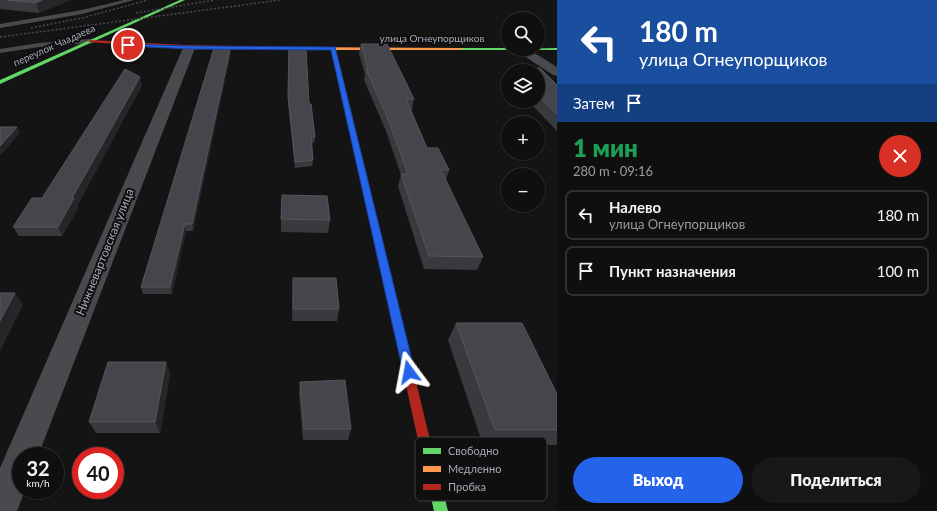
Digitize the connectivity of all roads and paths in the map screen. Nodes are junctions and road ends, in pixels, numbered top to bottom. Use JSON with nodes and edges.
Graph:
{"nodes":[{"id":1,"x":131,"y":0,"type":"edge"},
{"id":2,"x":183,"y":0,"type":"edge"},
{"id":3,"x":0,"y":26,"type":"edge"},
{"id":4,"x":90,"y":41,"type":"junction"},
{"id":5,"x":189,"y":48,"type":"junction"},
{"id":6,"x":333,"y":48,"type":"junction"},
{"id":7,"x":545,"y":49,"type":"edge"},
{"id":8,"x":557,"y":49,"type":"edge"},
{"id":9,"x":501,"y":50,"type":"edge"},
{"id":10,"x":0,"y":51,"type":"edge"},
{"id":11,"x":532,"y":56,"type":"edge"},
{"id":12,"x":557,"y":72,"type":"edge"},
{"id":13,"x":0,"y":82,"type":"edge"},
{"id":14,"x":424,"y":437,"type":"edge"},
{"id":15,"x":25,"y":447,"type":"edge"},
{"id":16,"x":12,"y":479,"type":"edge"},
{"id":17,"x":439,"y":501,"type":"edge"},
{"id":18,"x":0,"y":509,"type":"edge"},
{"id":19,"x":441,"y":511,"type":"edge"}],
"edges":[{"from":1,"to":3,"type":"lane"},
{"from":2,"to":4,"type":"street","name":"переулок Чаадаева"},
{"from":4,"to":5,"type":"street","name":"улица Огнеупорщиков"},
{"from":4,"to":10,"type":"lane"},
{"from":4,"to":13,"type":"street","name":"переулок Чаадаева"},
{"from":5,"to":6,"type":"street","name":"улица Огнеупорщиков"},
{"from":5,"to":15,"type":"street","name":"Нижневартовская улица"},
{"from":6,"to":9,"type":"street","name":"улица Огнеупорщиков"},
{"from":6,"to":14,"type":"street"},
{"from":7,"to":8,"type":"street","name":"улица Огнеупорщиков"},
{"from":11,"to":12,"type":"street"},
{"from":16,"to":18,"type":"street","name":"Нижневартовская улица"},
{"from":17,"to":19,"type":"street"}]}
